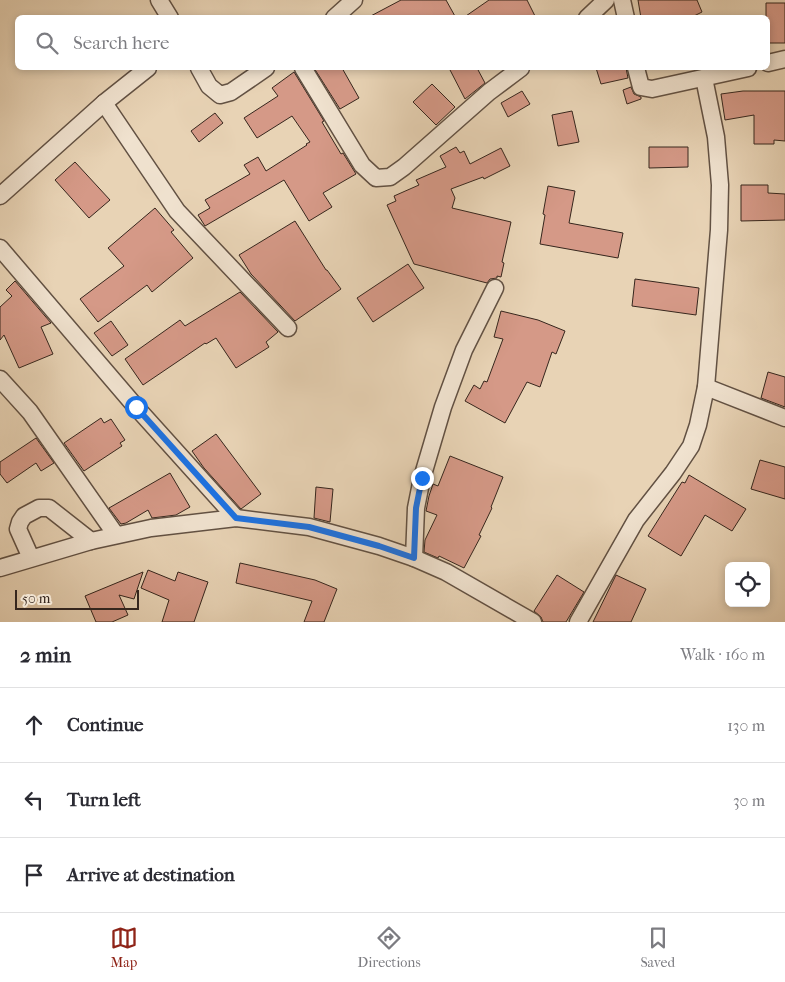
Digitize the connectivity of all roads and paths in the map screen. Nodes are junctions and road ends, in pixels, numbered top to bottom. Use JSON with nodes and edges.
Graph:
{"nodes":[{"id":1,"x":159,"y":0,"type":"edge"},
{"id":2,"x":354,"y":0,"type":"edge"},
{"id":3,"x":606,"y":0,"type":"edge"},
{"id":4,"x":622,"y":0,"type":"edge"},
{"id":5,"x":168,"y":15,"type":"edge"},
{"id":6,"x":337,"y":15,"type":"edge"},
{"id":7,"x":590,"y":15,"type":"edge"},
{"id":8,"x":625,"y":15,"type":"edge"},
{"id":9,"x":785,"y":60,"type":"edge"},
{"id":10,"x":770,"y":63,"type":"edge"},
{"id":11,"x":145,"y":70,"type":"edge"},
{"id":12,"x":201,"y":70,"type":"edge"},
{"id":13,"x":263,"y":70,"type":"edge"},
{"id":14,"x":305,"y":70,"type":"edge"},
{"id":15,"x":518,"y":70,"type":"edge"},
{"id":16,"x":637,"y":70,"type":"edge"},
{"id":17,"x":739,"y":70,"type":"edge"},
{"id":18,"x":704,"y":78,"type":"junction"},
{"id":19,"x":104,"y":103,"type":"junction"},
{"id":20,"x":0,"y":196,"type":"edge"},
{"id":21,"x":0,"y":248,"type":"edge"},
{"id":22,"x":495,"y":288,"type":"dead end"},
{"id":23,"x":288,"y":328,"type":"dead end"},
{"id":24,"x":0,"y":379,"type":"edge"},
{"id":25,"x":706,"y":387,"type":"junction"},
{"id":26,"x":785,"y":418,"type":"edge"},
{"id":27,"x":236,"y":518,"type":"junction"},
{"id":28,"x":116,"y":535,"type":"junction"},
{"id":29,"x":91,"y":541,"type":"junction"},
{"id":30,"x":31,"y":558,"type":"junction"},
{"id":31,"x":414,"y":558,"type":"junction"},
{"id":32,"x":0,"y":568,"type":"edge"},
{"id":33,"x":511,"y":617,"type":"edge"},
{"id":34,"x":534,"y":622,"type":"edge"},
{"id":35,"x":578,"y":622,"type":"edge"}],
"edges":[{"from":1,"to":5,"type":"street"},
{"from":2,"to":6,"type":"street"},
{"from":3,"to":7,"type":"street"},
{"from":4,"to":8,"type":"street"},
{"from":9,"to":10,"type":"street"},
{"from":11,"to":19,"type":"street"},
{"from":12,"to":13,"type":"street"},
{"from":14,"to":15,"type":"street"},
{"from":16,"to":18,"type":"street"},
{"from":17,"to":18,"type":"street"},
{"from":18,"to":25,"type":"street"},
{"from":19,"to":20,"type":"street"},
{"from":19,"to":23,"type":"street"},
{"from":21,"to":27,"type":"street"},
{"from":22,"to":31,"type":"street"},
{"from":24,"to":28,"type":"street"},
{"from":25,"to":26,"type":"street"},
{"from":25,"to":35,"type":"street"},
{"from":27,"to":28,"type":"street"},
{"from":27,"to":31,"type":"street"},
{"from":28,"to":29,"type":"street"},
{"from":29,"to":30,"type":"street"},
{"from":29,"to":30,"type":"street"},
{"from":30,"to":32,"type":"street"},
{"from":31,"to":33,"type":"street"},
{"from":33,"to":34,"type":"street"}]}
